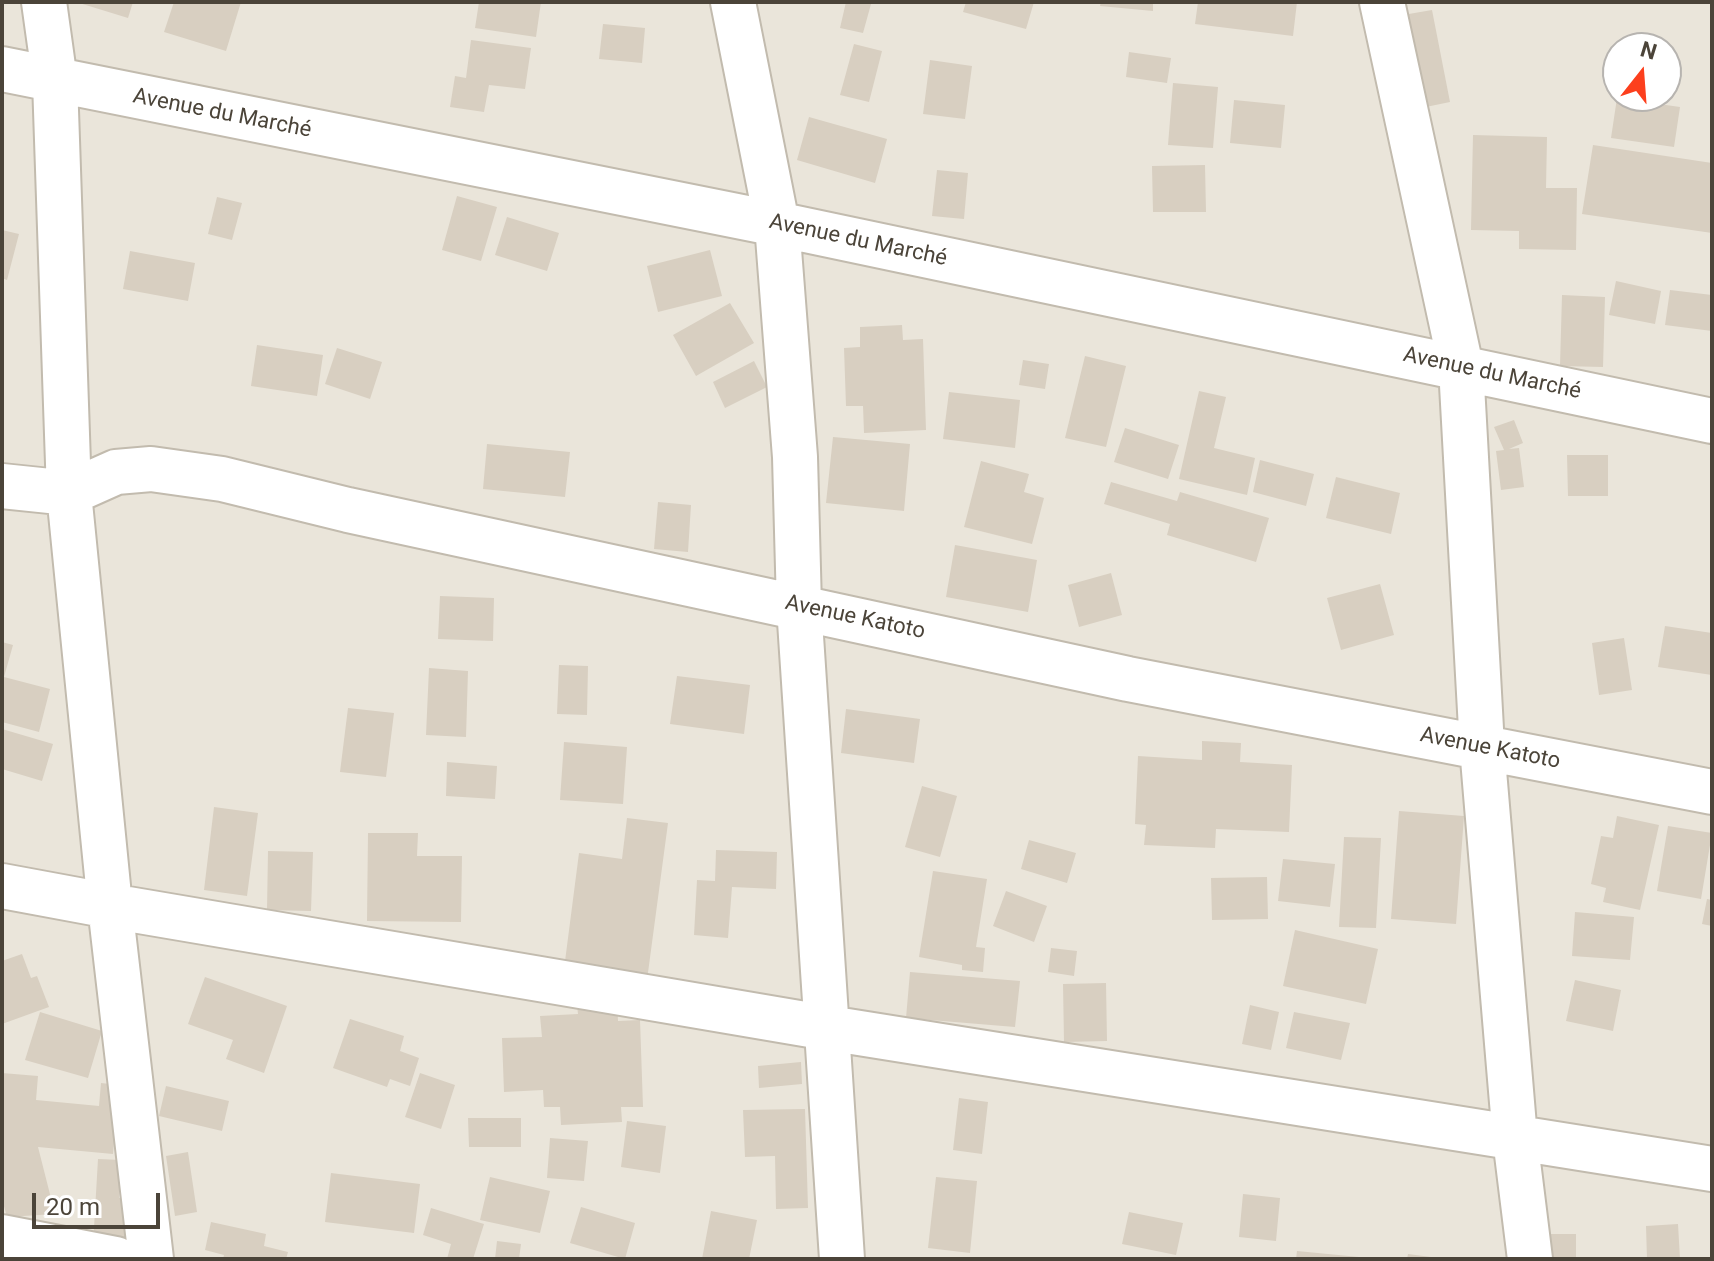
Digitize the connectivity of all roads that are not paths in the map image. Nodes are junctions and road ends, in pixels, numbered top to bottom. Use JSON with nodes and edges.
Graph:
{"nodes":[{"id":1,"x":44,"y":2,"type":"edge"},
{"id":2,"x":733,"y":2,"type":"edge"},
{"id":3,"x":1382,"y":2,"type":"edge"},
{"id":4,"x":2,"y":69,"type":"edge"},
{"id":5,"x":55,"y":81,"type":"junction"},
{"id":6,"x":777,"y":224,"type":"junction"},
{"id":7,"x":1461,"y":367,"type":"junction"},
{"id":8,"x":1712,"y":421,"type":"edge"},
{"id":9,"x":2,"y":486,"type":"edge"},
{"id":10,"x":69,"y":493,"type":"junction"},
{"id":11,"x":799,"y":606,"type":"junction"},
{"id":12,"x":1482,"y":747,"type":"junction"},
{"id":13,"x":1712,"y":792,"type":"edge"},
{"id":14,"x":2,"y":886,"type":"edge"},
{"id":15,"x":110,"y":906,"type":"junction"},
{"id":16,"x":828,"y":1028,"type":"junction"},
{"id":17,"x":1515,"y":1138,"type":"junction"},
{"id":18,"x":1712,"y":1169,"type":"edge"},
{"id":19,"x":2,"y":1237,"type":"edge"},
{"id":20,"x":116,"y":1259,"type":"edge"},
{"id":21,"x":151,"y":1259,"type":"edge"},
{"id":22,"x":842,"y":1259,"type":"edge"},
{"id":23,"x":1530,"y":1259,"type":"edge"}],
"edges":[{"from":1,"to":5,"type":"street"},
{"from":2,"to":6,"type":"street"},
{"from":3,"to":7,"type":"street"},
{"from":4,"to":5,"type":"street","name":"Avenue du Marché"},
{"from":5,"to":6,"type":"street","name":"Avenue du Marché"},
{"from":5,"to":10,"type":"street"},
{"from":6,"to":7,"type":"street","name":"Avenue du Marché"},
{"from":6,"to":11,"type":"street"},
{"from":7,"to":8,"type":"street","name":"Avenue du Marché"},
{"from":7,"to":12,"type":"street"},
{"from":9,"to":10,"type":"street"},
{"from":10,"to":11,"type":"street","name":"Avenue Katoto"},
{"from":10,"to":15,"type":"street"},
{"from":11,"to":12,"type":"street","name":"Avenue Katoto"},
{"from":11,"to":16,"type":"street"},
{"from":12,"to":13,"type":"street","name":"Avenue Katoto"},
{"from":12,"to":17,"type":"street"},
{"from":14,"to":15,"type":"street"},
{"from":15,"to":16,"type":"street"},
{"from":15,"to":21,"type":"street"},
{"from":16,"to":17,"type":"street"},
{"from":16,"to":22,"type":"street"},
{"from":17,"to":18,"type":"street"},
{"from":17,"to":23,"type":"street"},
{"from":19,"to":20,"type":"street"}]}
